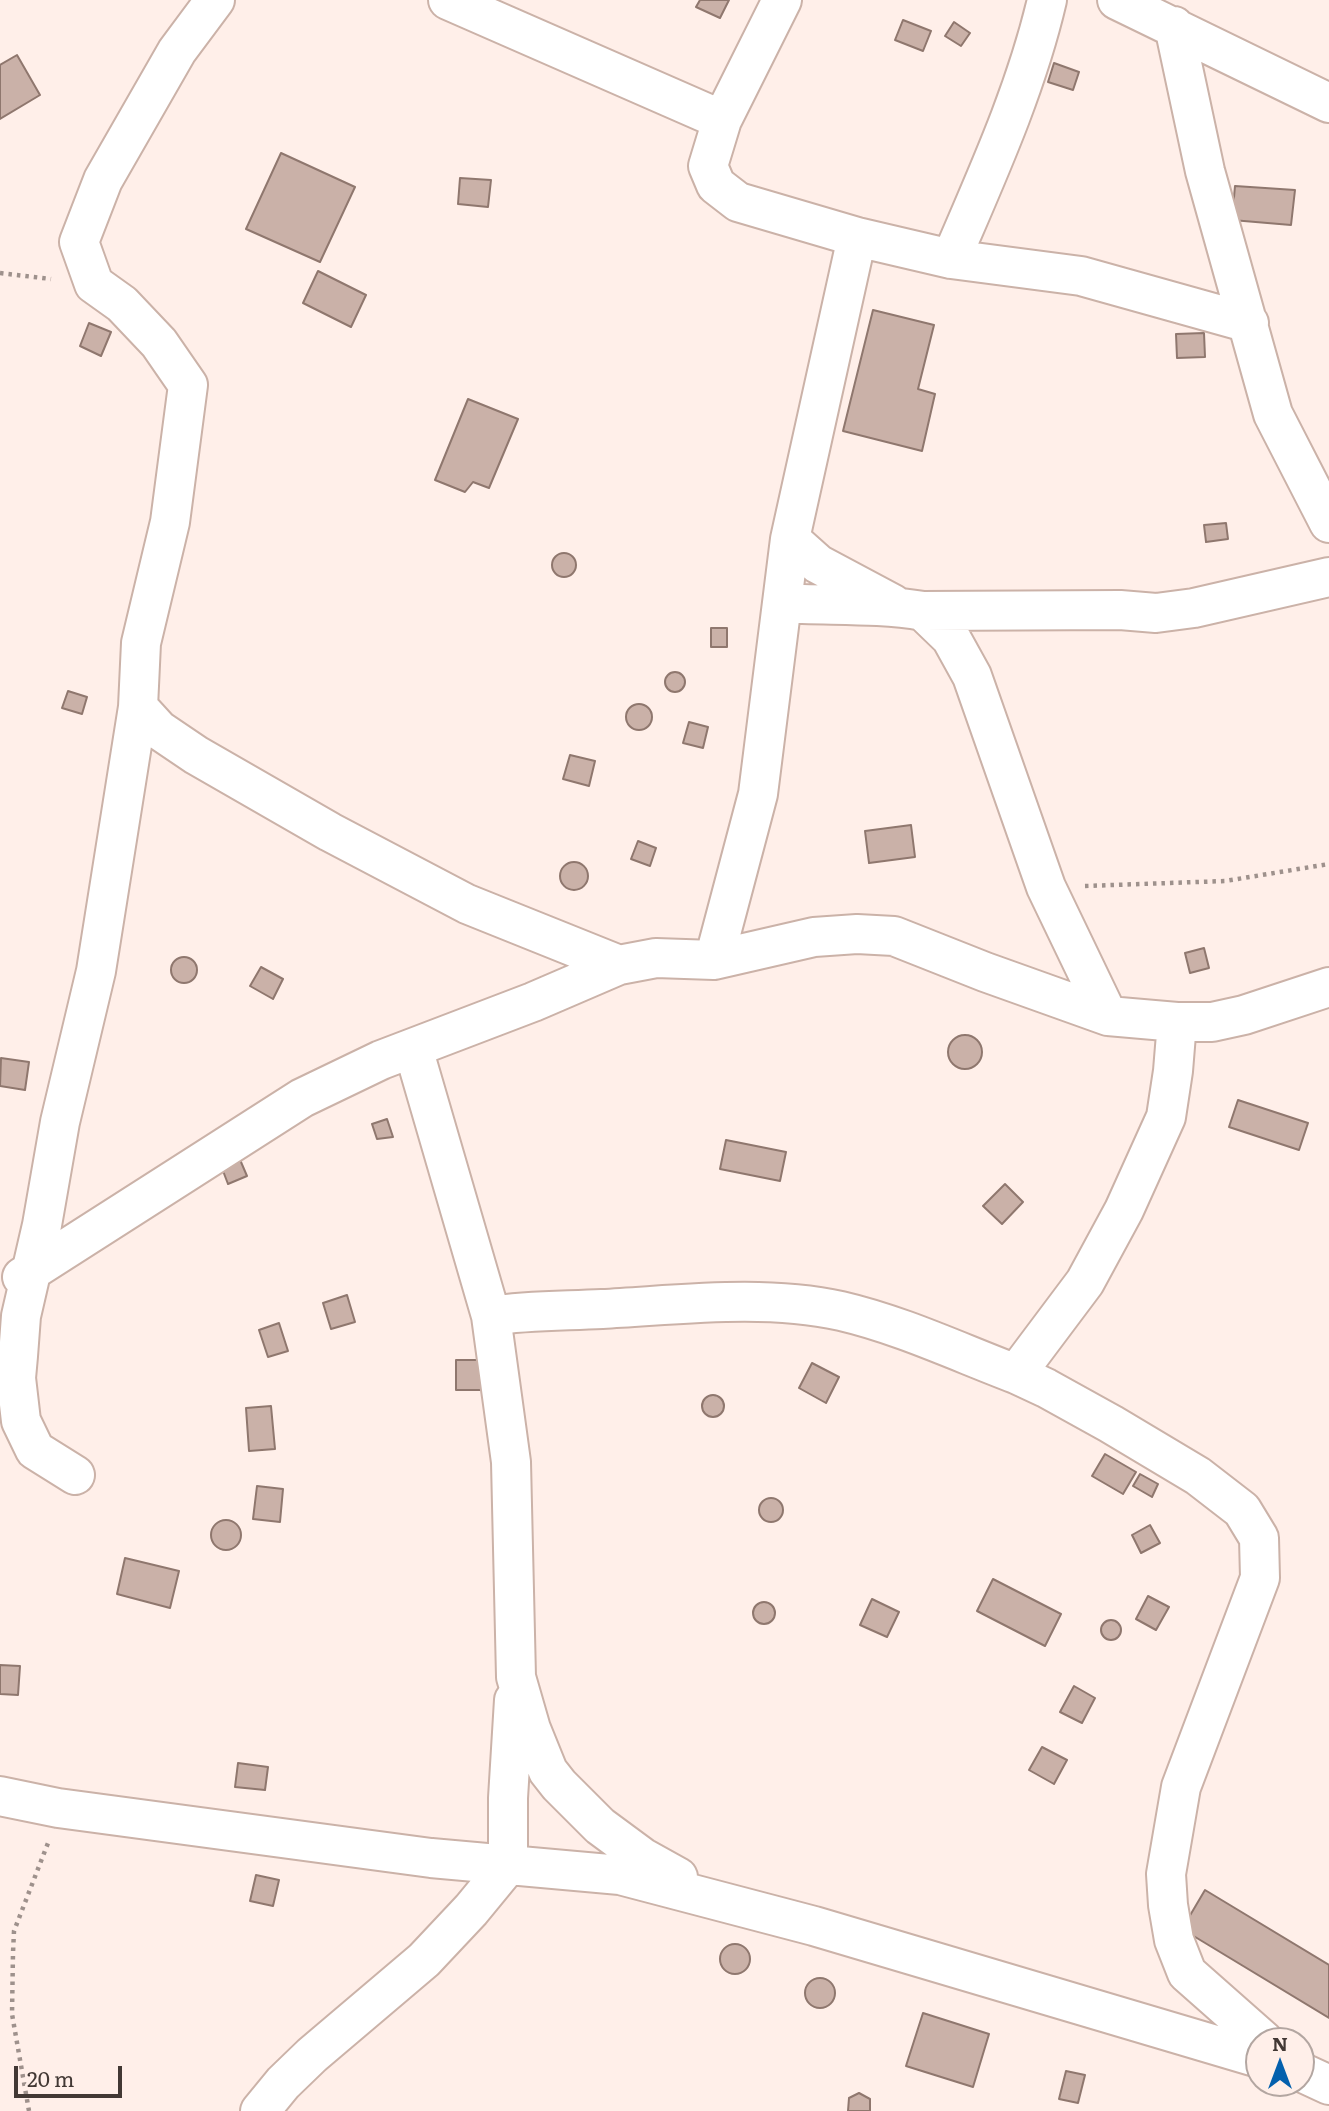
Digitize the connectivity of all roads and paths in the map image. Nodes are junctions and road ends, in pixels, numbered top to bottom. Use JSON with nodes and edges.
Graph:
{"nodes":[{"id":1,"x":215,"y":0,"type":"edge"},
{"id":2,"x":448,"y":0,"type":"edge"},
{"id":3,"x":782,"y":0,"type":"edge"},
{"id":4,"x":1047,"y":0,"type":"edge"},
{"id":5,"x":1116,"y":0,"type":"edge"},
{"id":6,"x":1174,"y":26,"type":"junction"},
{"id":7,"x":1329,"y":103,"type":"edge"},
{"id":8,"x":722,"y":120,"type":"junction"},
{"id":9,"x":857,"y":237,"type":"junction"},
{"id":10,"x":951,"y":259,"type":"junction"},
{"id":11,"x":0,"y":273,"type":"edge"},
{"id":12,"x":94,"y":284,"type":"junction"},
{"id":13,"x":1249,"y":323,"type":"junction"},
{"id":14,"x":1329,"y":523,"type":"edge"},
{"id":15,"x":790,"y":540,"type":"junction"},
{"id":16,"x":1329,"y":578,"type":"edge"},
{"id":17,"x":782,"y":603,"type":"junction"},
{"id":18,"x":910,"y":609,"type":"junction"},
{"id":19,"x":138,"y":707,"type":"junction"},
{"id":20,"x":1329,"y":864,"type":"edge"},
{"id":21,"x":1046,"y":887,"type":"junction"},
{"id":22,"x":714,"y":960,"type":"junction"},
{"id":23,"x":619,"y":965,"type":"junction"},
{"id":24,"x":1329,"y":987,"type":"edge"},
{"id":25,"x":1108,"y":1016,"type":"junction"},
{"id":26,"x":1177,"y":1022,"type":"junction"},
{"id":27,"x":413,"y":1048,"type":"junction"},
{"id":28,"x":33,"y":1268,"type":"junction"},
{"id":29,"x":0,"y":1293,"type":"edge"},
{"id":30,"x":491,"y":1316,"type":"junction"},
{"id":31,"x":1016,"y":1374,"type":"junction"},
{"id":32,"x":75,"y":1475,"type":"dead end"},
{"id":33,"x":516,"y":1677,"type":"junction"},
{"id":34,"x":0,"y":1796,"type":"edge"},
{"id":35,"x":58,"y":1808,"type":"junction"},
{"id":36,"x":508,"y":1865,"type":"junction"},
{"id":37,"x":733,"y":1905,"type":"junction"},
{"id":38,"x":1248,"y":2027,"type":"edge"},
{"id":39,"x":1245,"y":2054,"type":"edge"},
{"id":40,"x":29,"y":2111,"type":"edge"},
{"id":41,"x":260,"y":2111,"type":"edge"}],
"edges":[{"from":1,"to":12,"type":"street"},
{"from":2,"to":8,"type":"street"},
{"from":3,"to":8,"type":"street"},
{"from":4,"to":10,"type":"street"},
{"from":5,"to":6,"type":"street"},
{"from":6,"to":7,"type":"street"},
{"from":6,"to":13,"type":"street"},
{"from":8,"to":9,"type":"street"},
{"from":9,"to":10,"type":"street"},
{"from":9,"to":15,"type":"street"},
{"from":10,"to":13,"type":"street"},
{"from":11,"to":12,"type":"path"},
{"from":12,"to":19,"type":"street"},
{"from":13,"to":14,"type":"street"},
{"from":15,"to":17,"type":"street"},
{"from":15,"to":18,"type":"street"},
{"from":16,"to":18,"type":"street"},
{"from":17,"to":18,"type":"street"},
{"from":17,"to":22,"type":"street"},
{"from":18,"to":21,"type":"street"},
{"from":19,"to":23,"type":"street"},
{"from":19,"to":28,"type":"street"},
{"from":20,"to":21,"type":"path"},
{"from":21,"to":25,"type":"street"},
{"from":22,"to":23,"type":"street"},
{"from":22,"to":25,"type":"street"},
{"from":23,"to":27,"type":"street"},
{"from":24,"to":26,"type":"street"},
{"from":25,"to":26,"type":"street"},
{"from":26,"to":31,"type":"street"},
{"from":27,"to":28,"type":"street"},
{"from":27,"to":30,"type":"street"},
{"from":28,"to":29,"type":"street"},
{"from":28,"to":32,"type":"street"},
{"from":30,"to":31,"type":"street"},
{"from":30,"to":33,"type":"street"},
{"from":31,"to":38,"type":"street"},
{"from":33,"to":36,"type":"street"},
{"from":33,"to":37,"type":"street"},
{"from":34,"to":35,"type":"street"},
{"from":35,"to":36,"type":"street"},
{"from":35,"to":40,"type":"path"},
{"from":36,"to":37,"type":"street"},
{"from":36,"to":41,"type":"street"},
{"from":37,"to":39,"type":"street"}]}
